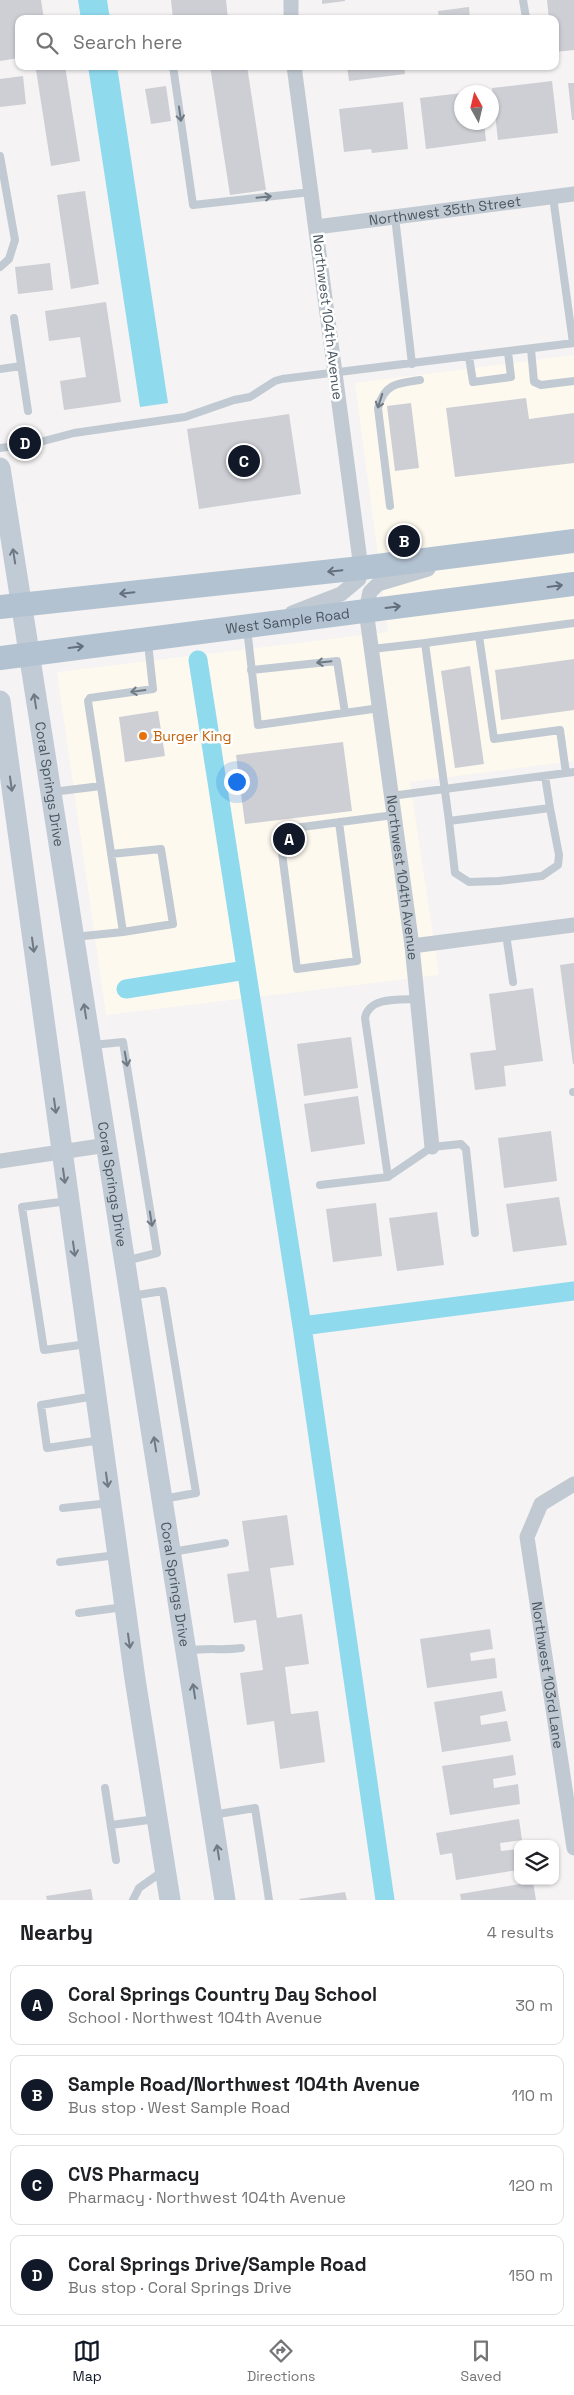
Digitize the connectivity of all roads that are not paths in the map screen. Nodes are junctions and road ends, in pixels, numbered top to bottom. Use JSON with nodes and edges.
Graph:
{"nodes":[{"id":1,"x":291,"y":0,"type":"edge"},
{"id":2,"x":523,"y":0,"type":"edge"},
{"id":3,"x":291,"y":15,"type":"edge"},
{"id":4,"x":526,"y":15,"type":"edge"},
{"id":5,"x":174,"y":70,"type":"edge"},
{"id":6,"x":295,"y":70,"type":"edge"},
{"id":7,"x":0,"y":156,"type":"edge"},
{"id":8,"x":312,"y":192,"type":"junction"},
{"id":9,"x":574,"y":194,"type":"edge"},
{"id":10,"x":553,"y":197,"type":"junction"},
{"id":11,"x":395,"y":217,"type":"junction"},
{"id":12,"x":316,"y":227,"type":"junction"},
{"id":13,"x":0,"y":266,"type":"edge"},
{"id":14,"x":14,"y":318,"type":"dead end"},
{"id":15,"x":574,"y":343,"type":"edge"},
{"id":16,"x":531,"y":349,"type":"junction"},
{"id":17,"x":508,"y":352,"type":"junction"},
{"id":18,"x":469,"y":357,"type":"junction"},
{"id":19,"x":412,"y":364,"type":"junction"},
{"id":20,"x":21,"y":366,"type":"junction"},
{"id":21,"x":0,"y":369,"type":"edge"},
{"id":22,"x":336,"y":373,"type":"junction"},
{"id":23,"x":420,"y":380,"type":"dead end"},
{"id":24,"x":574,"y":381,"type":"edge"},
{"id":25,"x":28,"y":411,"type":"dead end"},
{"id":26,"x":0,"y":448,"type":"edge"},
{"id":27,"x":0,"y":468,"type":"edge"},
{"id":28,"x":390,"y":506,"type":"dead end"},
{"id":29,"x":574,"y":541,"type":"edge"},
{"id":30,"x":489,"y":552,"type":"junction"},
{"id":31,"x":361,"y":568,"type":"junction"},
{"id":32,"x":574,"y":584,"type":"edge"},
{"id":33,"x":10,"y":606,"type":"edge"},
{"id":34,"x":366,"y":610,"type":"junction"},
{"id":35,"x":574,"y":623,"type":"edge"},
{"id":36,"x":256,"y":625,"type":"junction"},
{"id":37,"x":479,"y":636,"type":"junction"},
{"id":38,"x":148,"y":638,"type":"junction"},
{"id":39,"x":425,"y":643,"type":"junction"},
{"id":40,"x":372,"y":649,"type":"junction"},
{"id":41,"x":28,"y":654,"type":"junction"},
{"id":42,"x":0,"y":658,"type":"edge"},
{"id":43,"x":251,"y":670,"type":"junction"},
{"id":44,"x":0,"y":701,"type":"edge"},
{"id":45,"x":380,"y":708,"type":"junction"},
{"id":46,"x":346,"y":713,"type":"junction"},
{"id":47,"x":570,"y":773,"type":"edge"},
{"id":48,"x":545,"y":776,"type":"junction"},
{"id":49,"x":101,"y":786,"type":"junction"},
{"id":50,"x":444,"y":789,"type":"junction"},
{"id":51,"x":50,"y":793,"type":"junction"},
{"id":52,"x":391,"y":796,"type":"junction"},
{"id":53,"x":550,"y":808,"type":"junction"},
{"id":54,"x":394,"y":815,"type":"junction"},
{"id":55,"x":448,"y":821,"type":"junction"},
{"id":56,"x":339,"y":822,"type":"junction"},
{"id":57,"x":111,"y":854,"type":"junction"},
{"id":58,"x":574,"y":925,"type":"edge"},
{"id":59,"x":123,"y":932,"type":"junction"},
{"id":60,"x":506,"y":934,"type":"junction"},
{"id":61,"x":74,"y":938,"type":"junction"},
{"id":62,"x":412,"y":946,"type":"junction"},
{"id":63,"x":513,"y":982,"type":"dead end"},
{"id":64,"x":418,"y":999,"type":"junction"},
{"id":65,"x":91,"y":1045,"type":"junction"},
{"id":66,"x":107,"y":1145,"type":"junction"},
{"id":67,"x":432,"y":1148,"type":"junction"},
{"id":68,"x":61,"y":1152,"type":"junction"},
{"id":69,"x":0,"y":1161,"type":"edge"},
{"id":70,"x":388,"y":1177,"type":"junction"},
{"id":71,"x":320,"y":1186,"type":"dead end"},
{"id":72,"x":68,"y":1201,"type":"junction"},
{"id":73,"x":476,"y":1233,"type":"dead end"},
{"id":74,"x":125,"y":1261,"type":"junction"},
{"id":75,"x":131,"y":1296,"type":"junction"},
{"id":76,"x":88,"y":1344,"type":"junction"},
{"id":77,"x":95,"y":1396,"type":"junction"},
{"id":78,"x":101,"y":1440,"type":"junction"},
{"id":79,"x":574,"y":1484,"type":"edge"},
{"id":80,"x":163,"y":1499,"type":"junction"},
{"id":81,"x":110,"y":1503,"type":"junction"},
{"id":82,"x":63,"y":1508,"type":"dead end"},
{"id":83,"x":225,"y":1543,"type":"dead end"},
{"id":84,"x":172,"y":1552,"type":"junction"},
{"id":85,"x":117,"y":1555,"type":"junction"},
{"id":86,"x":60,"y":1562,"type":"dead end"},
{"id":87,"x":125,"y":1607,"type":"junction"},
{"id":88,"x":79,"y":1613,"type":"dead end"},
{"id":89,"x":241,"y":1648,"type":"dead end"},
{"id":90,"x":188,"y":1650,"type":"junction"},
{"id":91,"x":105,"y":1788,"type":"dead end"},
{"id":92,"x":212,"y":1815,"type":"junction"},
{"id":93,"x":157,"y":1819,"type":"junction"},
{"id":94,"x":111,"y":1825,"type":"junction"},
{"id":95,"x":574,"y":1848,"type":"edge"},
{"id":96,"x":116,"y":1860,"type":"dead end"},
{"id":97,"x":165,"y":1869,"type":"junction"},
{"id":98,"x":133,"y":1900,"type":"edge"},
{"id":99,"x":170,"y":1900,"type":"edge"},
{"id":100,"x":225,"y":1900,"type":"edge"},
{"id":101,"x":269,"y":1900,"type":"edge"}],
"edges":[{"from":1,"to":3,"type":"street"},
{"from":2,"to":4,"type":"lane"},
{"from":5,"to":8,"type":"lane","one_way":true},
{"from":6,"to":8,"type":"street","name":"Northwest 104th Avenue"},
{"from":7,"to":13,"type":"lane"},
{"from":8,"to":12,"type":"street","name":"Northwest 104th Avenue"},
{"from":9,"to":10,"type":"street","name":"Northwest 35th Street"},
{"from":10,"to":11,"type":"street","name":"Northwest 35th Street"},
{"from":10,"to":15,"type":"lane"},
{"from":11,"to":12,"type":"street","name":"Northwest 35th Street"},
{"from":11,"to":19,"type":"lane"},
{"from":12,"to":22,"type":"street","name":"Northwest 104th Avenue"},
{"from":14,"to":20,"type":"lane"},
{"from":15,"to":16,"type":"lane"},
{"from":16,"to":17,"type":"lane"},
{"from":16,"to":24,"type":"lane"},
{"from":17,"to":18,"type":"lane"},
{"from":17,"to":18,"type":"lane"},
{"from":18,"to":19,"type":"lane"},
{"from":19,"to":22,"type":"lane"},
{"from":20,"to":21,"type":"lane"},
{"from":20,"to":25,"type":"lane"},
{"from":22,"to":26,"type":"lane"},
{"from":22,"to":31,"type":"street","name":"Northwest 104th Avenue"},
{"from":23,"to":28,"type":"lane","one_way":true},
{"from":33,"to":27,"type":"main road","name":"Coral Springs Drive","one_way":true},
{"from":29,"to":30,"type":"main road"},
{"from":30,"to":31,"type":"main road"},
{"from":30,"to":34,"type":"street"},
{"from":31,"to":33,"type":"main road","one_way":true},
{"from":31,"to":36,"type":"street"},
{"from":34,"to":32,"type":"main road","name":"West Sample Road","one_way":true},
{"from":33,"to":41,"type":"main road","name":"Coral Springs Drive"},
{"from":34,"to":36,"type":"main road","name":"West Sample Road"},
{"from":34,"to":40,"type":"street","name":"Northwest 104th Avenue"},
{"from":35,"to":37,"type":"lane"},
{"from":36,"to":38,"type":"main road","name":"West Sample Road"},
{"from":36,"to":43,"type":"lane"},
{"from":37,"to":39,"type":"lane"},
{"from":37,"to":47,"type":"lane"},
{"from":41,"to":38,"type":"main road","name":"West Sample Road","one_way":true},
{"from":38,"to":49,"type":"lane","one_way":true},
{"from":39,"to":40,"type":"lane"},
{"from":39,"to":50,"type":"lane"},
{"from":40,"to":45,"type":"street","name":"Northwest 104th Avenue"},
{"from":41,"to":42,"type":"main road","name":"West Sample Road"},
{"from":51,"to":41,"type":"main road","name":"Coral Springs Drive","one_way":true},
{"from":46,"to":43,"type":"lane","one_way":true},
{"from":43,"to":46,"type":"lane"},
{"from":44,"to":68,"type":"main road","one_way":true},
{"from":45,"to":46,"type":"lane"},
{"from":45,"to":52,"type":"street","name":"Northwest 104th Avenue"},
{"from":47,"to":48,"type":"lane"},
{"from":48,"to":50,"type":"lane"},
{"from":48,"to":53,"type":"lane"},
{"from":49,"to":51,"type":"lane"},
{"from":49,"to":57,"type":"lane"},
{"from":50,"to":52,"type":"lane"},
{"from":50,"to":55,"type":"lane"},
{"from":51,"to":61,"type":"main road","name":"Coral Springs Drive"},
{"from":52,"to":54,"type":"street","name":"Northwest 104th Avenue"},
{"from":53,"to":55,"type":"lane"},
{"from":53,"to":55,"type":"lane"},
{"from":54,"to":56,"type":"lane"},
{"from":54,"to":62,"type":"street","name":"Northwest 104th Avenue"},
{"from":56,"to":56,"type":"lane"},
{"from":57,"to":59,"type":"lane"},
{"from":57,"to":59,"type":"lane"},
{"from":58,"to":60,"type":"street"},
{"from":59,"to":61,"type":"lane"},
{"from":60,"to":62,"type":"street"},
{"from":60,"to":63,"type":"lane"},
{"from":65,"to":61,"type":"main road","name":"Coral Springs Drive","one_way":true},
{"from":62,"to":64,"type":"street","name":"Northwest 104th Avenue"},
{"from":64,"to":67,"type":"street","name":"Northwest 104th Avenue"},
{"from":64,"to":70,"type":"lane"},
{"from":65,"to":66,"type":"main road","name":"Coral Springs Drive"},
{"from":65,"to":74,"type":"lane","one_way":true},
{"from":66,"to":68,"type":"street"},
{"from":66,"to":74,"type":"main road","name":"Coral Springs Drive"},
{"from":67,"to":70,"type":"lane"},
{"from":67,"to":73,"type":"lane"},
{"from":68,"to":69,"type":"street"},
{"from":68,"to":72,"type":"main road","one_way":true},
{"from":70,"to":71,"type":"lane"},
{"from":72,"to":76,"type":"main road","one_way":true},
{"from":72,"to":76,"type":"lane"},
{"from":74,"to":75,"type":"main road","name":"Coral Springs Drive"},
{"from":80,"to":75,"type":"main road","name":"Coral Springs Drive","one_way":true},
{"from":75,"to":80,"type":"lane"},
{"from":76,"to":77,"type":"main road"},
{"from":77,"to":78,"type":"main road"},
{"from":77,"to":78,"type":"lane"},
{"from":78,"to":81,"type":"main road","one_way":true},
{"from":79,"to":95,"type":"street","name":"Northwest 103rd Lane"},
{"from":80,"to":84,"type":"main road","name":"Coral Springs Drive"},
{"from":81,"to":82,"type":"lane"},
{"from":81,"to":85,"type":"main road"},
{"from":83,"to":84,"type":"lane"},
{"from":84,"to":90,"type":"main road","name":"Coral Springs Drive"},
{"from":85,"to":86,"type":"lane"},
{"from":85,"to":87,"type":"main road"},
{"from":87,"to":88,"type":"lane"},
{"from":87,"to":93,"type":"main road","one_way":true},
{"from":89,"to":90,"type":"lane"},
{"from":92,"to":90,"type":"main road","name":"Coral Springs Drive","one_way":true},
{"from":91,"to":94,"type":"lane"},
{"from":100,"to":92,"type":"main road","name":"Coral Springs Drive","one_way":true},
{"from":92,"to":101,"type":"lane"},
{"from":93,"to":94,"type":"lane"},
{"from":93,"to":97,"type":"main road"},
{"from":94,"to":96,"type":"lane"},
{"from":97,"to":98,"type":"lane"},
{"from":97,"to":99,"type":"main road"}]}
